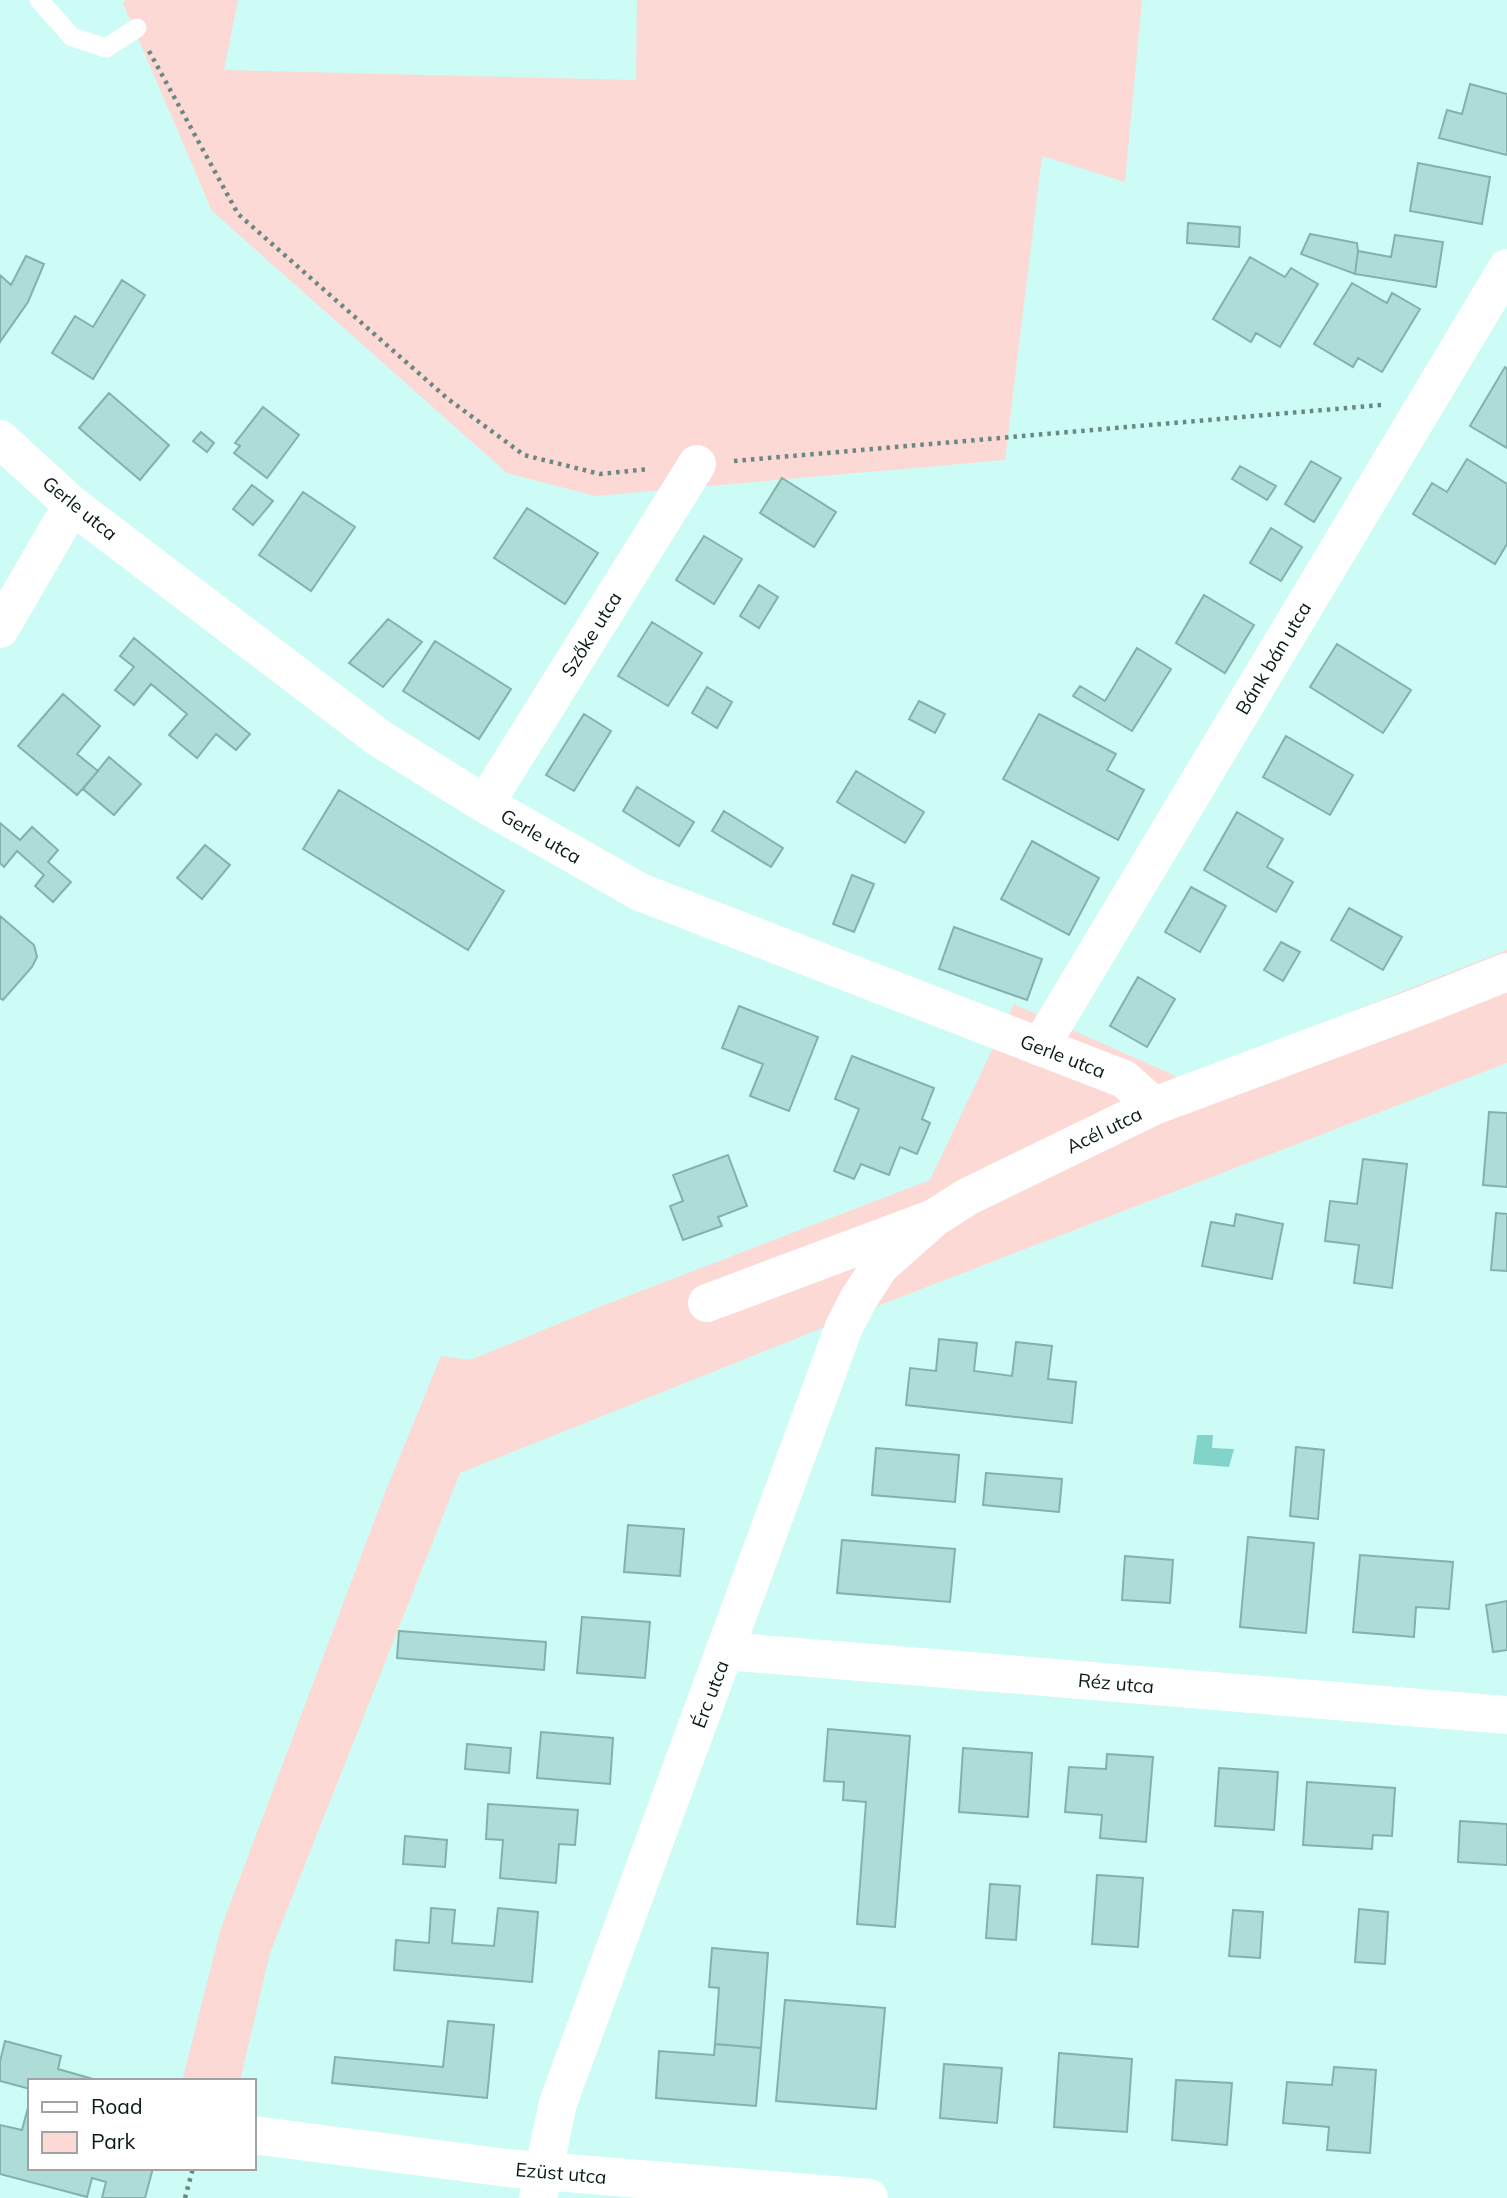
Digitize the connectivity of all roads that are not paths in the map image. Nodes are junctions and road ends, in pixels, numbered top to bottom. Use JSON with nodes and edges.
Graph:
{"nodes":[{"id":1,"x":39,"y":0,"type":"edge"},
{"id":2,"x":137,"y":28,"type":"road end"},
{"id":3,"x":1507,"y":268,"type":"edge"},
{"id":4,"x":0,"y":439,"type":"edge"},
{"id":5,"x":697,"y":464,"type":"road end"},
{"id":6,"x":72,"y":505,"type":"junction"},
{"id":7,"x":0,"y":629,"type":"edge"},
{"id":8,"x":485,"y":804,"type":"junction"},
{"id":9,"x":1507,"y":972,"type":"edge"},
{"id":10,"x":1040,"y":1047,"type":"junction"},
{"id":11,"x":1154,"y":1106,"type":"junction"},
{"id":12,"x":934,"y":1218,"type":"junction"},
{"id":13,"x":707,"y":1303,"type":"dead end"},
{"id":14,"x":726,"y":1651,"type":"junction"},
{"id":15,"x":1507,"y":1715,"type":"edge"},
{"id":16,"x":256,"y":2135,"type":"edge"},
{"id":17,"x":541,"y":2185,"type":"edge"},
{"id":18,"x":869,"y":2198,"type":"edge"}],
"edges":[{"from":1,"to":2,"type":"lane"},
{"from":3,"to":10,"type":"street","name":"Bánk bán utca"},
{"from":4,"to":6,"type":"street","name":"Gerle utca"},
{"from":5,"to":8,"type":"street","name":"Szőke utca"},
{"from":6,"to":7,"type":"street"},
{"from":6,"to":8,"type":"street","name":"Gerle utca"},
{"from":8,"to":10,"type":"street","name":"Gerle utca"},
{"from":9,"to":11,"type":"street","name":"Acél utca"},
{"from":10,"to":11,"type":"street","name":"Gerle utca"},
{"from":11,"to":12,"type":"street","name":"Acél utca"},
{"from":12,"to":13,"type":"street","name":"Acél utca"},
{"from":12,"to":14,"type":"street","name":"Érc utca"},
{"from":14,"to":15,"type":"street","name":"Réz utca"},
{"from":14,"to":17,"type":"street","name":"Érc utca"},
{"from":16,"to":17,"type":"street","name":"Ezüst utca"},
{"from":17,"to":18,"type":"street","name":"Ezüst utca"}]}
